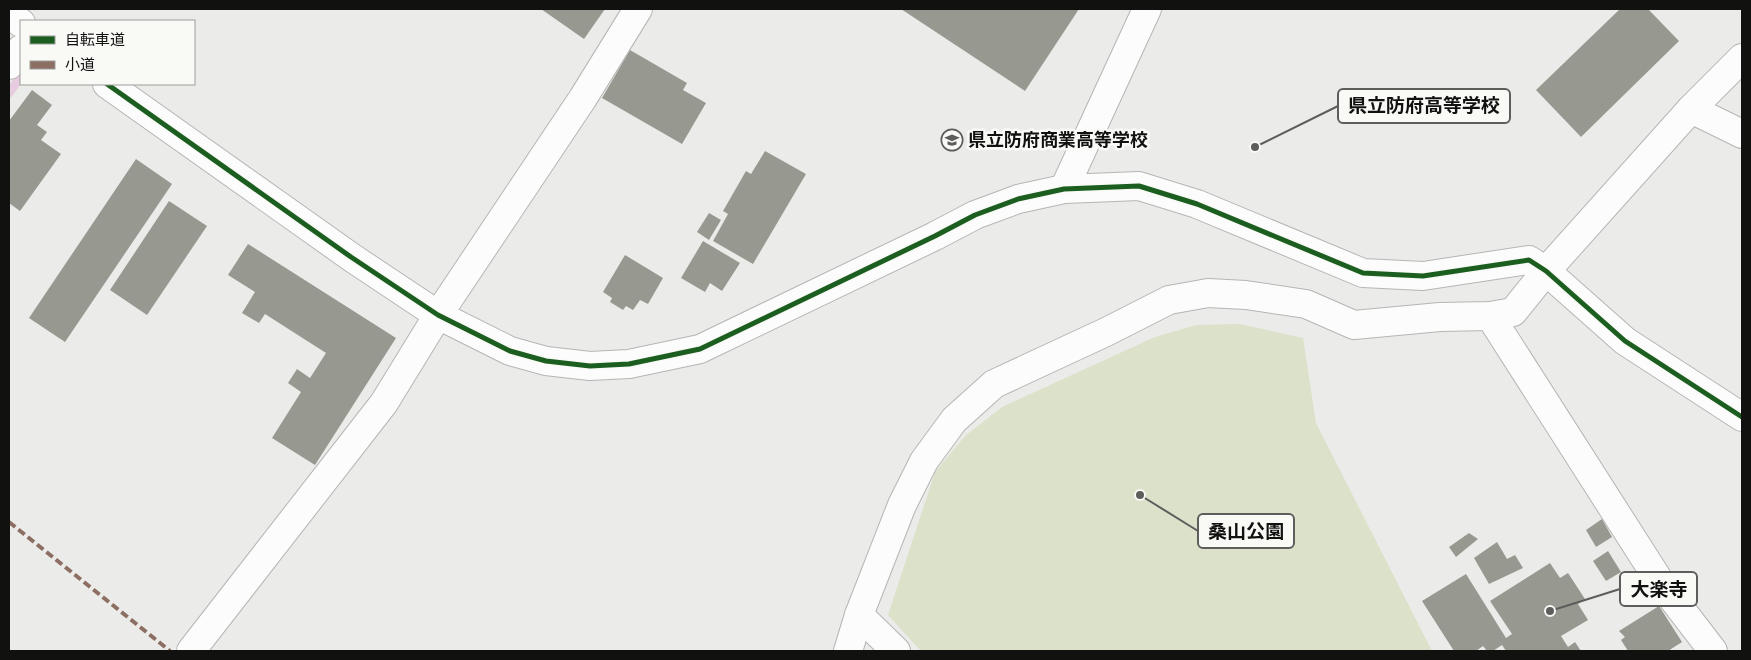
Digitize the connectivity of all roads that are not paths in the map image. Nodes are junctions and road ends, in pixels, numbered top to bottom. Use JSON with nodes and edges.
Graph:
{"nodes":[{"id":1,"x":638,"y":9,"type":"edge"},
{"id":2,"x":1147,"y":9,"type":"edge"},
{"id":3,"x":9,"y":14,"type":"edge"},
{"id":4,"x":20,"y":22,"type":"edge"},
{"id":5,"x":20,"y":50,"type":"edge"},
{"id":6,"x":1742,"y":58,"type":"edge"},
{"id":7,"x":9,"y":65,"type":"edge"},
{"id":8,"x":108,"y":85,"type":"edge"},
{"id":9,"x":1691,"y":109,"type":"junction"},
{"id":10,"x":1742,"y":134,"type":"edge"},
{"id":11,"x":1064,"y":189,"type":"junction"},
{"id":12,"x":1546,"y":272,"type":"junction"},
{"id":13,"x":438,"y":315,"type":"junction"},
{"id":14,"x":1490,"y":316,"type":"junction"},
{"id":15,"x":1742,"y":417,"type":"edge"},
{"id":16,"x":859,"y":615,"type":"junction"},
{"id":17,"x":191,"y":651,"type":"edge"},
{"id":18,"x":848,"y":651,"type":"edge"},
{"id":19,"x":896,"y":651,"type":"edge"},
{"id":20,"x":1712,"y":651,"type":"edge"}],
"edges":[{"from":1,"to":13,"type":"street"},
{"from":2,"to":11,"type":"street"},
{"from":3,"to":4,"type":"street"},
{"from":5,"to":7,"type":"street"},
{"from":6,"to":9,"type":"street"},
{"from":8,"to":13,"type":"street"},
{"from":9,"to":10,"type":"street"},
{"from":9,"to":12,"type":"street"},
{"from":11,"to":12,"type":"street"},
{"from":11,"to":13,"type":"street"},
{"from":12,"to":14,"type":"street"},
{"from":12,"to":15,"type":"street"},
{"from":13,"to":17,"type":"street"},
{"from":14,"to":16,"type":"street"},
{"from":14,"to":20,"type":"street"},
{"from":16,"to":18,"type":"street"},
{"from":16,"to":19,"type":"street"}]}
